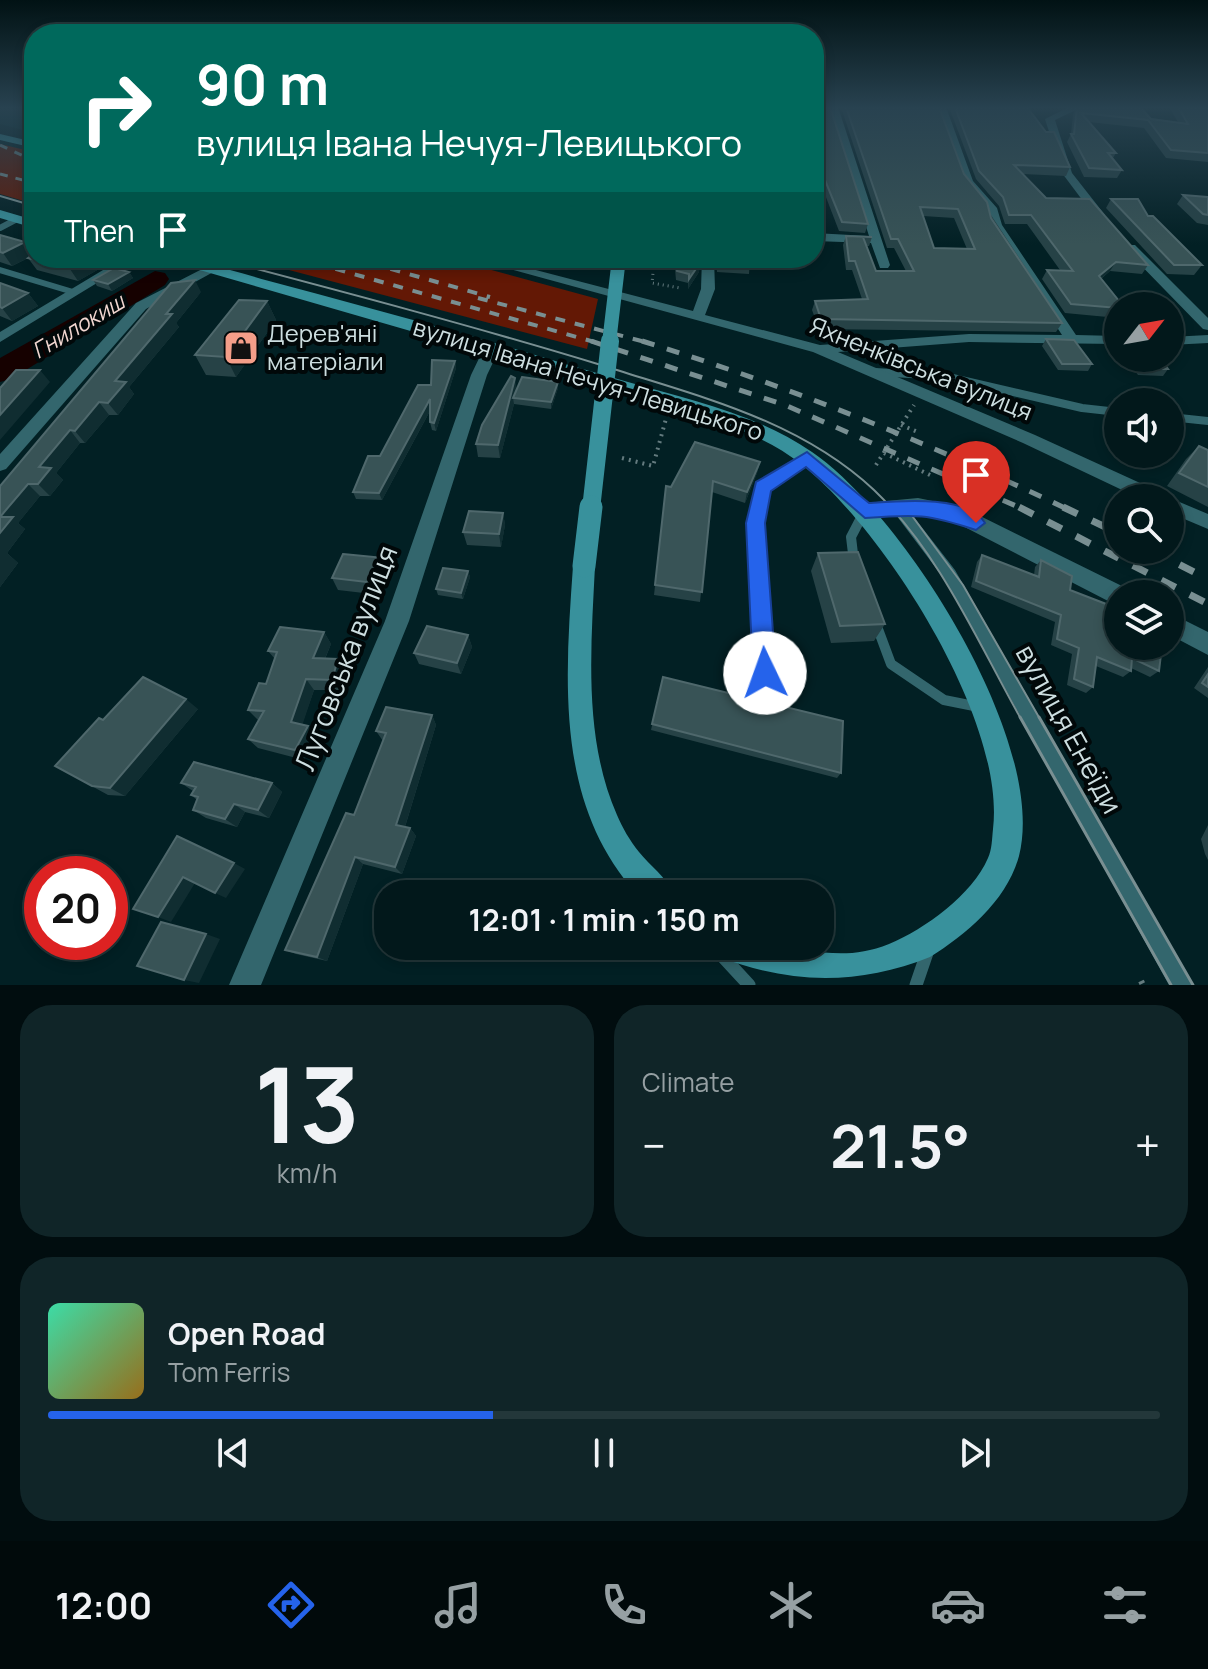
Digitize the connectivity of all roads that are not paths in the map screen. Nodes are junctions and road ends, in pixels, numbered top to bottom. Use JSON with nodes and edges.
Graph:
{"nodes":[{"id":1,"x":848,"y":153,"type":"edge"},
{"id":2,"x":958,"y":153,"type":"edge"},
{"id":3,"x":1059,"y":153,"type":"edge"},
{"id":4,"x":0,"y":214,"type":"edge"},
{"id":5,"x":17,"y":219,"type":"junction"},
{"id":6,"x":24,"y":221,"type":"edge"},
{"id":7,"x":0,"y":228,"type":"edge"},
{"id":8,"x":1111,"y":228,"type":"edge"},
{"id":9,"x":824,"y":237,"type":"edge"},
{"id":10,"x":1122,"y":239,"type":"edge"},
{"id":11,"x":875,"y":240,"type":"junction"},
{"id":12,"x":884,"y":265,"type":"dead end"},
{"id":13,"x":115,"y":268,"type":"edge"},
{"id":14,"x":203,"y":268,"type":"edge"},
{"id":15,"x":515,"y":268,"type":"edge"},
{"id":16,"x":625,"y":268,"type":"edge"},
{"id":17,"x":708,"y":268,"type":"edge"},
{"id":18,"x":0,"y":270,"type":"edge"},
{"id":19,"x":211,"y":270,"type":"junction"},
{"id":20,"x":73,"y":292,"type":"junction"},
{"id":21,"x":698,"y":316,"type":"junction"},
{"id":22,"x":1208,"y":326,"type":"edge"},
{"id":23,"x":0,"y":338,"type":"edge"},
{"id":24,"x":1071,"y":338,"type":"junction"},
{"id":25,"x":1104,"y":339,"type":"edge"},
{"id":26,"x":1208,"y":339,"type":"edge"},
{"id":27,"x":1184,"y":340,"type":"edge"},
{"id":28,"x":492,"y":348,"type":"junction"},
{"id":29,"x":818,"y":349,"type":"junction"},
{"id":30,"x":872,"y":372,"type":"junction"},
{"id":31,"x":1104,"y":410,"type":"edge"},
{"id":32,"x":1184,"y":418,"type":"edge"},
{"id":33,"x":1208,"y":421,"type":"edge"},
{"id":34,"x":807,"y":458,"type":"junction"},
{"id":35,"x":0,"y":465,"type":"edge"},
{"id":36,"x":1125,"y":484,"type":"edge"},
{"id":37,"x":898,"y":507,"type":"junction"},
{"id":38,"x":865,"y":511,"type":"junction"},
{"id":39,"x":1184,"y":511,"type":"edge"},
{"id":40,"x":1208,"y":522,"type":"edge"},
{"id":41,"x":860,"y":579,"type":"edge"},
{"id":42,"x":1104,"y":588,"type":"edge"},
{"id":43,"x":870,"y":607,"type":"edge"},
{"id":44,"x":1184,"y":631,"type":"edge"},
{"id":45,"x":1208,"y":644,"type":"edge"},
{"id":46,"x":765,"y":673,"type":"dead end"},
{"id":47,"x":980,"y":707,"type":"junction"},
{"id":48,"x":646,"y":880,"type":"edge"},
{"id":49,"x":932,"y":938,"type":"junction"},
{"id":50,"x":726,"y":960,"type":"edge"},
{"id":51,"x":766,"y":960,"type":"edge"},
{"id":52,"x":245,"y":985,"type":"edge"},
{"id":53,"x":749,"y":985,"type":"edge"},
{"id":54,"x":916,"y":985,"type":"edge"},
{"id":55,"x":1182,"y":985,"type":"edge"}],
"edges":[{"from":1,"to":11,"type":"street"},
{"from":2,"to":24,"type":"street"},
{"from":3,"to":8,"type":"street"},
{"from":4,"to":5,"type":"main road"},
{"from":5,"to":6,"type":"main road"},
{"from":5,"to":7,"type":"lane"},
{"from":9,"to":11,"type":"street"},
{"from":10,"to":22,"type":"street"},
{"from":11,"to":12,"type":"street"},
{"from":13,"to":20,"type":"street"},
{"from":14,"to":19,"type":"main road","name":"вулиця Івана Нечуя-Левицького"},
{"from":15,"to":21,"type":"street","name":"Яхненківська вулиця"},
{"from":16,"to":48,"type":"main road","bridge":true},
{"from":17,"to":21,"type":"street"},
{"from":18,"to":20,"type":"lane"},
{"from":19,"to":28,"type":"main road","name":"вулиця Івана Нечуя-Левицького"},
{"from":19,"to":35,"type":"street"},
{"from":20,"to":23,"type":"street"},
{"from":21,"to":29,"type":"street","name":"Яхненківська вулиця"},
{"from":24,"to":25,"type":"street"},
{"from":24,"to":29,"type":"street"},
{"from":26,"to":27,"type":"street"},
{"from":28,"to":34,"type":"main road","name":"вулиця Івана Нечуя-Левицького"},
{"from":28,"to":52,"type":"street","name":"Луговська вулиця"},
{"from":29,"to":30,"type":"street","name":"Яхненківська вулиця"},
{"from":30,"to":31,"type":"lane"},
{"from":30,"to":36,"type":"street","name":"Яхненківська вулиця"},
{"from":32,"to":33,"type":"lane"},
{"from":34,"to":38,"type":"main road","name":"вулиця Івана Нечуя-Левицького"},
{"from":34,"to":46,"type":"lane"},
{"from":37,"to":38,"type":"street"},
{"from":37,"to":42,"type":"street"},
{"from":37,"to":55,"type":"street","name":"вулиця Енеїди"},
{"from":38,"to":41,"type":"lane"},
{"from":38,"to":47,"type":"main road","name":"вулиця Івана Нечуя-Левицького"},
{"from":39,"to":40,"type":"street"},
{"from":43,"to":47,"type":"lane"},
{"from":44,"to":45,"type":"street"},
{"from":47,"to":49,"type":"main road","name":"вулиця Івана Нечуя-Левицького"},
{"from":49,"to":51,"type":"main road","name":"вулиця Івана Нечуя-Левицького"},
{"from":49,"to":54,"type":"lane"},
{"from":50,"to":53,"type":"lane"}]}
